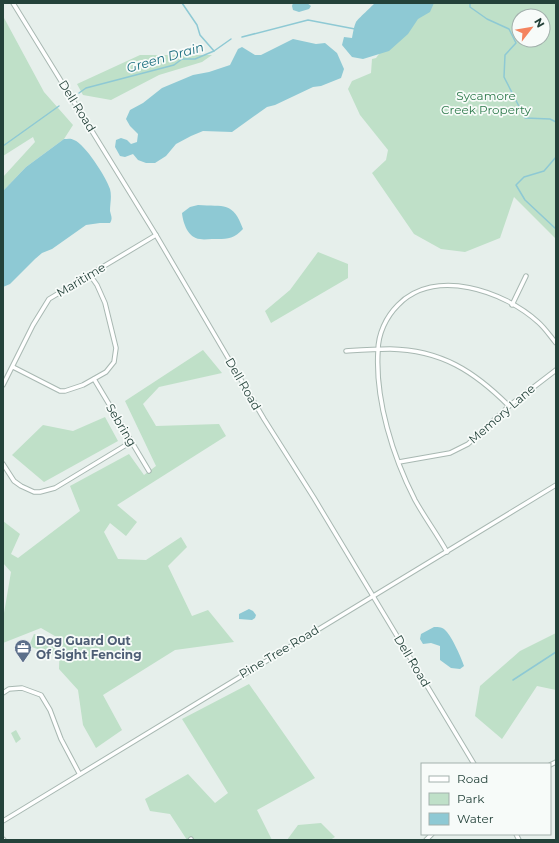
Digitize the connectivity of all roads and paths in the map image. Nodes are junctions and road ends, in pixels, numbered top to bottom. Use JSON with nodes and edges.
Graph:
{"nodes":[{"id":1,"x":13,"y":3,"type":"edge"},
{"id":2,"x":156,"y":235,"type":"junction"},
{"id":3,"x":90,"y":275,"type":"junction"},
{"id":4,"x":526,"y":276,"type":"dead end"},
{"id":5,"x":512,"y":305,"type":"junction"},
{"id":6,"x":556,"y":343,"type":"edge"},
{"id":7,"x":378,"y":349,"type":"junction"},
{"id":8,"x":346,"y":351,"type":"dead end"},
{"id":9,"x":13,"y":367,"type":"junction"},
{"id":10,"x":556,"y":370,"type":"edge"},
{"id":11,"x":94,"y":379,"type":"junction"},
{"id":12,"x":3,"y":384,"type":"edge"},
{"id":13,"x":509,"y":406,"type":"junction"},
{"id":14,"x":131,"y":442,"type":"junction"},
{"id":15,"x":398,"y":462,"type":"junction"},
{"id":16,"x":3,"y":464,"type":"edge"},
{"id":17,"x":149,"y":471,"type":"dead end"},
{"id":18,"x":556,"y":485,"type":"edge"},
{"id":19,"x":447,"y":552,"type":"junction"},
{"id":20,"x":373,"y":596,"type":"junction"},
{"id":21,"x":3,"y":693,"type":"edge"},
{"id":22,"x":473,"y":763,"type":"edge"},
{"id":23,"x":79,"y":773,"type":"junction"},
{"id":24,"x":3,"y":821,"type":"edge"}],
"edges":[{"from":1,"to":2,"type":"street","name":"Dell Road"},
{"from":2,"to":3,"type":"street","name":"Maritime"},
{"from":2,"to":20,"type":"street","name":"Dell Road"},
{"from":3,"to":9,"type":"street","name":"Maritime"},
{"from":3,"to":11,"type":"street"},
{"from":4,"to":5,"type":"street"},
{"from":5,"to":6,"type":"street"},
{"from":5,"to":7,"type":"street"},
{"from":7,"to":8,"type":"street"},
{"from":7,"to":13,"type":"street"},
{"from":7,"to":15,"type":"street"},
{"from":9,"to":11,"type":"street"},
{"from":9,"to":12,"type":"street","name":"Maritime"},
{"from":10,"to":13,"type":"street","name":"Memory Lane"},
{"from":11,"to":14,"type":"street","name":"Sebring"},
{"from":13,"to":15,"type":"street","name":"Memory Lane"},
{"from":14,"to":16,"type":"street"},
{"from":14,"to":17,"type":"street","name":"Sebring"},
{"from":15,"to":19,"type":"street"},
{"from":18,"to":19,"type":"street","name":"Pine Tree Road"},
{"from":19,"to":20,"type":"street","name":"Pine Tree Road"},
{"from":20,"to":22,"type":"street","name":"Dell Road"},
{"from":20,"to":23,"type":"street","name":"Pine Tree Road"},
{"from":21,"to":23,"type":"street"},
{"from":23,"to":24,"type":"street","name":"Pine Tree Road"}]}
